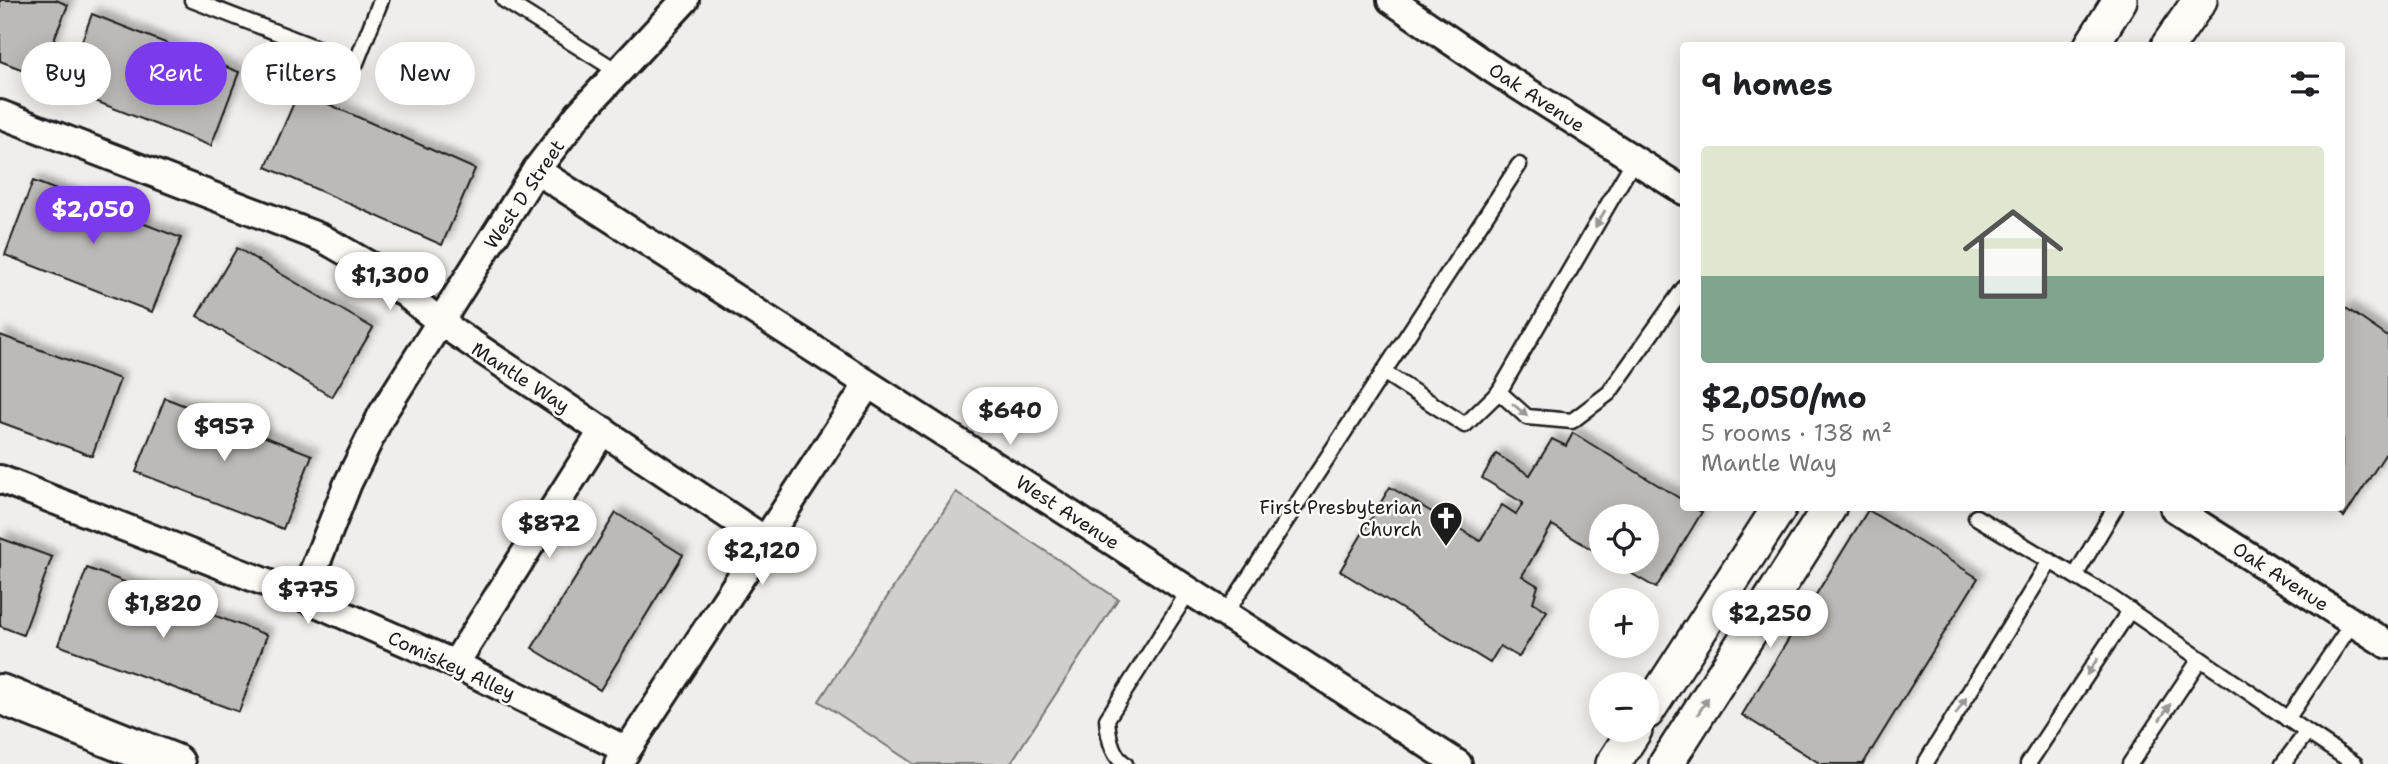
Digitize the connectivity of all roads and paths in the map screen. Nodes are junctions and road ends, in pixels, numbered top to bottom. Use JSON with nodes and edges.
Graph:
{"nodes":[{"id":1,"x":192,"y":0,"type":"edge"},
{"id":2,"x":382,"y":0,"type":"edge"},
{"id":3,"x":504,"y":0,"type":"edge"},
{"id":4,"x":685,"y":0,"type":"edge"},
{"id":5,"x":1391,"y":0,"type":"edge"},
{"id":6,"x":2120,"y":0,"type":"edge"},
{"id":7,"x":2200,"y":0,"type":"edge"},
{"id":8,"x":2094,"y":42,"type":"edge"},
{"id":9,"x":2171,"y":42,"type":"edge"},
{"id":10,"x":617,"y":71,"type":"junction"},
{"id":11,"x":0,"y":114,"type":"edge"},
{"id":12,"x":1634,"y":160,"type":"junction"},
{"id":13,"x":1519,"y":165,"type":"dead end"},
{"id":14,"x":536,"y":170,"type":"junction"},
{"id":15,"x":1680,"y":189,"type":"edge"},
{"id":16,"x":1680,"y":294,"type":"edge"},
{"id":17,"x":440,"y":322,"type":"junction"},
{"id":18,"x":1383,"y":372,"type":"junction"},
{"id":19,"x":868,"y":384,"type":"junction"},
{"id":20,"x":1499,"y":391,"type":"junction"},
{"id":21,"x":603,"y":430,"type":"junction"},
{"id":22,"x":0,"y":479,"type":"edge"},
{"id":23,"x":1777,"y":511,"type":"edge"},
{"id":24,"x":1827,"y":511,"type":"edge"},
{"id":25,"x":2113,"y":511,"type":"edge"},
{"id":26,"x":2179,"y":511,"type":"edge"},
{"id":27,"x":1976,"y":517,"type":"dead end"},
{"id":28,"x":765,"y":540,"type":"junction"},
{"id":29,"x":2050,"y":561,"type":"junction"},
{"id":30,"x":2075,"y":576,"type":"junction"},
{"id":31,"x":1189,"y":591,"type":"junction"},
{"id":32,"x":303,"y":597,"type":"junction"},
{"id":33,"x":2130,"y":611,"type":"junction"},
{"id":34,"x":1225,"y":614,"type":"junction"},
{"id":35,"x":2353,"y":622,"type":"junction"},
{"id":36,"x":2388,"y":645,"type":"edge"},
{"id":37,"x":2200,"y":659,"type":"junction"},
{"id":38,"x":455,"y":664,"type":"junction"},
{"id":39,"x":1659,"y":693,"type":"edge"},
{"id":40,"x":0,"y":694,"type":"edge"},
{"id":41,"x":2287,"y":719,"type":"junction"},
{"id":42,"x":2307,"y":732,"type":"junction"},
{"id":43,"x":1627,"y":742,"type":"edge"},
{"id":44,"x":622,"y":757,"type":"edge"},
{"id":45,"x":176,"y":764,"type":"edge"},
{"id":46,"x":1125,"y":764,"type":"edge"},
{"id":47,"x":1458,"y":764,"type":"edge"},
{"id":48,"x":1613,"y":764,"type":"edge"},
{"id":49,"x":1666,"y":764,"type":"edge"},
{"id":50,"x":1925,"y":764,"type":"edge"},
{"id":51,"x":2028,"y":764,"type":"edge"},
{"id":52,"x":2130,"y":764,"type":"edge"},
{"id":53,"x":2283,"y":764,"type":"edge"},
{"id":54,"x":2355,"y":764,"type":"edge"}],
"edges":[{"from":1,"to":2,"type":"lane"},
{"from":3,"to":10,"type":"lane"},
{"from":4,"to":10,"type":"street","name":"West D Street"},
{"from":5,"to":12,"type":"street","name":"Oak Avenue"},
{"from":6,"to":8,"type":"street"},
{"from":7,"to":9,"type":"street"},
{"from":10,"to":14,"type":"street","name":"West D Street"},
{"from":11,"to":17,"type":"street","name":"Mantle Way"},
{"from":12,"to":15,"type":"street","name":"Oak Avenue"},
{"from":12,"to":20,"type":"lane","one_way":true},
{"from":13,"to":18,"type":"lane"},
{"from":14,"to":17,"type":"street","name":"West D Street"},
{"from":14,"to":19,"type":"street","name":"West Avenue"},
{"from":20,"to":16,"type":"lane","one_way":true},
{"from":17,"to":21,"type":"street","name":"Mantle Way"},
{"from":17,"to":32,"type":"street","name":"West D Street"},
{"from":18,"to":20,"type":"lane"},
{"from":18,"to":34,"type":"lane"},
{"from":19,"to":28,"type":"street"},
{"from":19,"to":31,"type":"street","name":"West Avenue"},
{"from":21,"to":28,"type":"street","name":"Mantle Way"},
{"from":21,"to":38,"type":"street"},
{"from":22,"to":32,"type":"street","name":"Comiskey Alley"},
{"from":23,"to":39,"type":"street"},
{"from":49,"to":24,"type":"street","one_way":true},
{"from":25,"to":30,"type":"lane"},
{"from":26,"to":35,"type":"street","name":"Oak Avenue"},
{"from":27,"to":29,"type":"lane"},
{"from":28,"to":44,"type":"street"},
{"from":29,"to":30,"type":"lane"},
{"from":50,"to":29,"type":"lane","one_way":true},
{"from":30,"to":33,"type":"lane"},
{"from":31,"to":34,"type":"street","name":"West Avenue"},
{"from":31,"to":46,"type":"lane"},
{"from":32,"to":38,"type":"street","name":"Comiskey Alley"},
{"from":33,"to":37,"type":"lane"},
{"from":33,"to":51,"type":"lane","one_way":true},
{"from":34,"to":47,"type":"street","name":"West Avenue"},
{"from":35,"to":36,"type":"street","name":"Oak Avenue"},
{"from":35,"to":41,"type":"lane"},
{"from":37,"to":41,"type":"lane"},
{"from":52,"to":37,"type":"lane","one_way":true},
{"from":38,"to":44,"type":"street","name":"Comiskey Alley"},
{"from":40,"to":45,"type":"main road"},
{"from":41,"to":42,"type":"lane"},
{"from":42,"to":53,"type":"lane"},
{"from":42,"to":54,"type":"lane"},
{"from":43,"to":48,"type":"street"}]}
